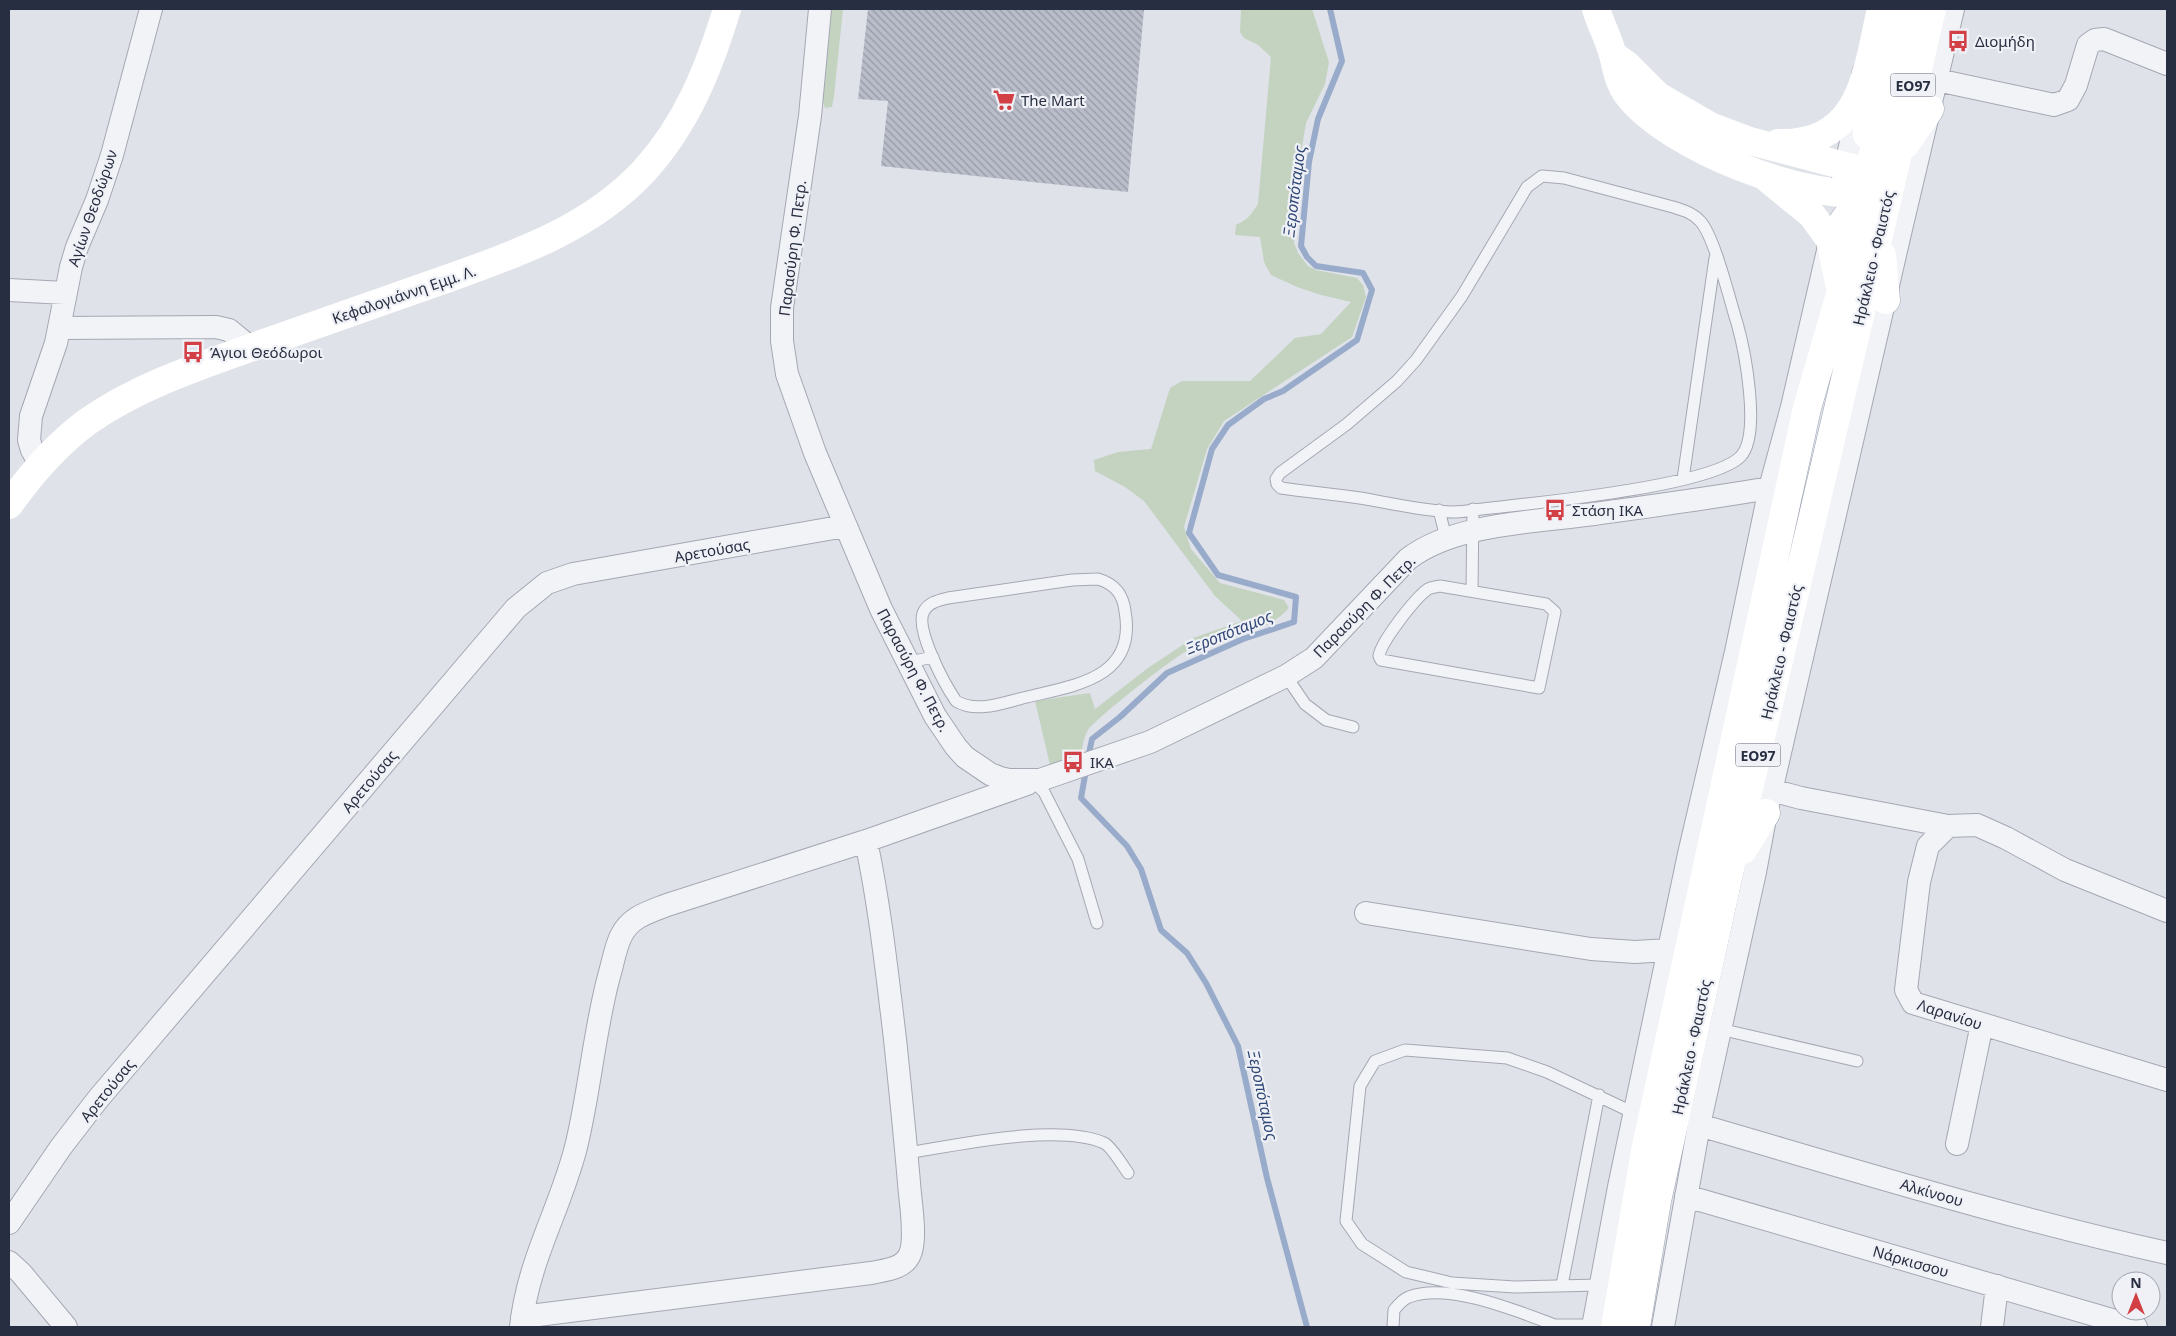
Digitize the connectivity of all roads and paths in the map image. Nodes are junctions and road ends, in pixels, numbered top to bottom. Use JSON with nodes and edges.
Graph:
{"nodes":[{"id":1,"x":150,"y":9,"type":"edge"},
{"id":2,"x":727,"y":9,"type":"edge"},
{"id":3,"x":820,"y":9,"type":"edge"},
{"id":4,"x":1596,"y":9,"type":"edge"},
{"id":5,"x":1881,"y":9,"type":"edge"},
{"id":6,"x":1907,"y":9,"type":"edge"},
{"id":7,"x":1932,"y":9,"type":"edge"},
{"id":8,"x":1954,"y":9,"type":"edge"},
{"id":9,"x":1613,"y":55,"type":"junction"},
{"id":10,"x":2167,"y":64,"type":"edge"},
{"id":11,"x":1866,"y":73,"type":"junction"},
{"id":12,"x":1937,"y":80,"type":"junction"},
{"id":13,"x":1930,"y":109,"type":"junction"},
{"id":14,"x":1750,"y":141,"type":"junction"},
{"id":15,"x":1760,"y":173,"type":"junction"},
{"id":16,"x":1867,"y":178,"type":"junction"},
{"id":17,"x":1880,"y":230,"type":"junction"},
{"id":18,"x":1830,"y":240,"type":"junction"},
{"id":19,"x":1715,"y":255,"type":"junction"},
{"id":20,"x":9,"y":290,"type":"edge"},
{"id":21,"x":1841,"y":292,"type":"junction"},
{"id":22,"x":65,"y":294,"type":"junction"},
{"id":23,"x":1886,"y":300,"type":"junction"},
{"id":24,"x":60,"y":328,"type":"junction"},
{"id":25,"x":251,"y":348,"type":"junction"},
{"id":26,"x":40,"y":464,"type":"junction"},
{"id":27,"x":1684,"y":479,"type":"junction"},
{"id":28,"x":1770,"y":488,"type":"junction"},
{"id":29,"x":9,"y":505,"type":"edge"},
{"id":30,"x":1438,"y":510,"type":"junction"},
{"id":31,"x":1474,"y":520,"type":"junction"},
{"id":32,"x":845,"y":526,"type":"junction"},
{"id":33,"x":1446,"y":538,"type":"junction"},
{"id":34,"x":1472,"y":591,"type":"junction"},
{"id":35,"x":1764,"y":605,"type":"junction"},
{"id":36,"x":1736,"y":652,"type":"junction"},
{"id":37,"x":933,"y":657,"type":"junction"},
{"id":38,"x":904,"y":663,"type":"junction"},
{"id":39,"x":1286,"y":676,"type":"junction"},
{"id":40,"x":1352,"y":727,"type":"dead end"},
{"id":41,"x":1037,"y":781,"type":"junction"},
{"id":42,"x":1769,"y":801,"type":"junction"},
{"id":43,"x":1948,"y":826,"type":"junction"},
{"id":44,"x":866,"y":841,"type":"junction"},
{"id":45,"x":1728,"y":878,"type":"junction"},
{"id":46,"x":2167,"y":911,"type":"edge"},
{"id":47,"x":1366,"y":913,"type":"dead end"},
{"id":48,"x":1097,"y":923,"type":"dead end"},
{"id":49,"x":1669,"y":950,"type":"junction"},
{"id":50,"x":1982,"y":1024,"type":"junction"},
{"id":51,"x":1720,"y":1029,"type":"junction"},
{"id":52,"x":1857,"y":1061,"type":"dead end"},
{"id":53,"x":2167,"y":1080,"type":"edge"},
{"id":54,"x":1598,"y":1095,"type":"junction"},
{"id":55,"x":1634,"y":1113,"type":"junction"},
{"id":56,"x":1699,"y":1125,"type":"junction"},
{"id":57,"x":1956,"y":1144,"type":"dead end"},
{"id":58,"x":907,"y":1153,"type":"junction"},
{"id":59,"x":1128,"y":1173,"type":"dead end"},
{"id":60,"x":1686,"y":1196,"type":"junction"},
{"id":61,"x":9,"y":1223,"type":"edge"},
{"id":62,"x":2167,"y":1253,"type":"edge"},
{"id":63,"x":9,"y":1262,"type":"edge"},
{"id":64,"x":1562,"y":1285,"type":"junction"},
{"id":65,"x":1600,"y":1285,"type":"junction"},
{"id":66,"x":1997,"y":1286,"type":"junction"},
{"id":67,"x":522,"y":1322,"type":"edge"},
{"id":68,"x":1554,"y":1326,"type":"edge"},
{"id":69,"x":66,"y":1327,"type":"edge"},
{"id":70,"x":1393,"y":1327,"type":"edge"},
{"id":71,"x":1600,"y":1327,"type":"edge"},
{"id":72,"x":1636,"y":1327,"type":"edge"},
{"id":73,"x":1663,"y":1327,"type":"edge"},
{"id":74,"x":1992,"y":1327,"type":"edge"},
{"id":75,"x":2136,"y":1327,"type":"edge"}],
"edges":[{"from":1,"to":22,"type":"street","name":"Αγίων Θεοδώρων"},
{"from":2,"to":25,"type":"main road","name":"Κεφαλογιάννη Εμμ. Λ."},
{"from":3,"to":32,"type":"street","name":"Παρασύρη Φ. Πετρ."},
{"from":4,"to":9,"type":"main road"},
{"from":5,"to":11,"type":"main road"},
{"from":6,"to":16,"type":"main road","name":"Ηράκλειο - Φαιστός","number":"ΕΟ97"},
{"from":7,"to":16,"type":"main road","name":"Ηράκλειο - Φαιστός","number":"ΕΟ97"},
{"from":8,"to":12,"type":"street"},
{"from":9,"to":14,"type":"main road"},
{"from":9,"to":15,"type":"main road"},
{"from":10,"to":12,"type":"street"},
{"from":11,"to":14,"type":"main road"},
{"from":11,"to":16,"type":"main road"},
{"from":12,"to":13,"type":"street"},
{"from":13,"to":16,"type":"main road"},
{"from":13,"to":23,"type":"street"},
{"from":14,"to":16,"type":"main road"},
{"from":15,"to":16,"type":"main road"},
{"from":15,"to":18,"type":"main road"},
{"from":16,"to":17,"type":"main road","name":"Ηράκλειο - Φαιστός","number":"ΕΟ97"},
{"from":16,"to":18,"type":"main road"},
{"from":16,"to":21,"type":"main road","name":"Ηράκλειο - Φαιστός","number":"ΕΟ97"},
{"from":17,"to":23,"type":"main road"},
{"from":17,"to":45,"type":"main road","name":"Ηράκλειο - Φαιστός","number":"ΕΟ97"},
{"from":18,"to":21,"type":"main road"},
{"from":18,"to":28,"type":"street"},
{"from":19,"to":27,"type":"lane"},
{"from":19,"to":27,"type":"lane"},
{"from":19,"to":30,"type":"lane"},
{"from":20,"to":22,"type":"street"},
{"from":21,"to":35,"type":"main road","name":"Ηράκλειο - Φαιστός","number":"ΕΟ97"},
{"from":22,"to":24,"type":"street","name":"Αγίων Θεοδώρων"},
{"from":23,"to":42,"type":"street"},
{"from":24,"to":25,"type":"street"},
{"from":24,"to":26,"type":"street","name":"Αγίων Θεοδώρων"},
{"from":25,"to":26,"type":"main road","name":"Κεφαλογιάννη Εμμ. Λ."},
{"from":26,"to":29,"type":"main road","name":"Κεφαλογιάννη Εμμ. Λ."},
{"from":27,"to":31,"type":"lane"},
{"from":28,"to":31,"type":"street","name":"Παρασύρη Φ. Πετρ."},
{"from":28,"to":36,"type":"street"},
{"from":30,"to":31,"type":"lane"},
{"from":30,"to":33,"type":"lane"},
{"from":31,"to":33,"type":"street","name":"Παρασύρη Φ. Πετρ."},
{"from":31,"to":34,"type":"lane"},
{"from":32,"to":38,"type":"street","name":"Παρασύρη Φ. Πετρ."},
{"from":32,"to":61,"type":"street","name":"Αρετούσας"},
{"from":33,"to":39,"type":"street","name":"Παρασύρη Φ. Πετρ."},
{"from":34,"to":34,"type":"lane"},
{"from":35,"to":36,"type":"main road"},
{"from":35,"to":71,"type":"main road","name":"Ηράκλειο - Φαιστός","number":"ΕΟ97"},
{"from":36,"to":49,"type":"street"},
{"from":37,"to":37,"type":"lane"},
{"from":37,"to":38,"type":"lane"},
{"from":38,"to":41,"type":"street","name":"Παρασύρη Φ. Πετρ."},
{"from":39,"to":40,"type":"lane"},
{"from":39,"to":41,"type":"street","name":"Παρασύρη Φ. Πετρ."},
{"from":41,"to":44,"type":"street"},
{"from":41,"to":48,"type":"lane"},
{"from":42,"to":43,"type":"street"},
{"from":42,"to":45,"type":"main road"},
{"from":42,"to":51,"type":"street"},
{"from":43,"to":46,"type":"street"},
{"from":43,"to":50,"type":"street","name":"Λαρανίου"},
{"from":44,"to":58,"type":"street"},
{"from":44,"to":67,"type":"street"},
{"from":45,"to":72,"type":"main road","name":"Ηράκλειο - Φαιστός","number":"ΕΟ97"},
{"from":47,"to":49,"type":"street"},
{"from":49,"to":55,"type":"street"},
{"from":50,"to":53,"type":"street","name":"Λαρανίου"},
{"from":50,"to":57,"type":"street"},
{"from":51,"to":52,"type":"lane"},
{"from":51,"to":56,"type":"street"},
{"from":54,"to":55,"type":"lane"},
{"from":54,"to":64,"type":"lane"},
{"from":54,"to":64,"type":"lane"},
{"from":55,"to":65,"type":"street"},
{"from":56,"to":60,"type":"street"},
{"from":56,"to":62,"type":"street","name":"Αλκίνοου"},
{"from":58,"to":59,"type":"lane"},
{"from":58,"to":67,"type":"street"},
{"from":60,"to":66,"type":"street","name":"Νάρκισσου"},
{"from":60,"to":73,"type":"street"},
{"from":63,"to":69,"type":"street"},
{"from":64,"to":65,"type":"lane"},
{"from":65,"to":71,"type":"street"},
{"from":66,"to":74,"type":"street"},
{"from":66,"to":75,"type":"street","name":"Νάρκισσου"},
{"from":68,"to":70,"type":"lane"},
{"from":68,"to":71,"type":"lane"}]}
